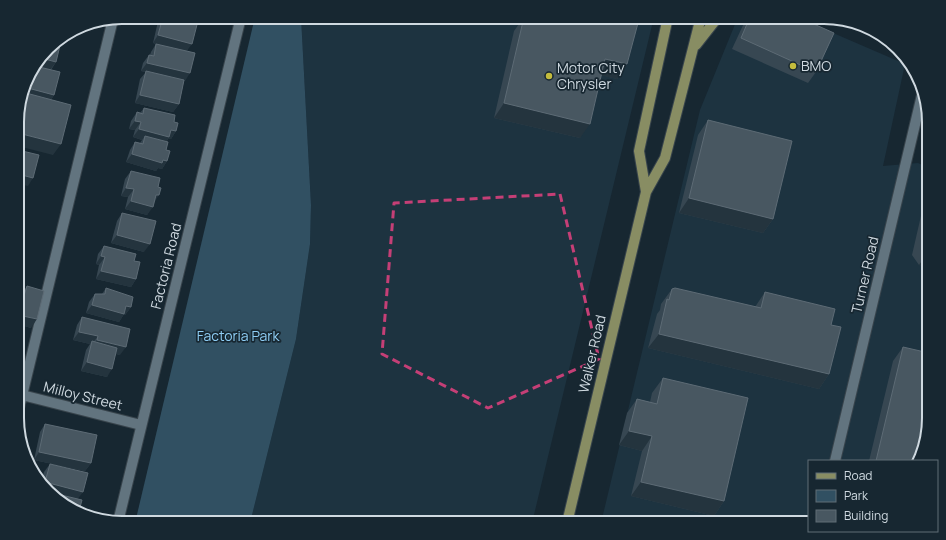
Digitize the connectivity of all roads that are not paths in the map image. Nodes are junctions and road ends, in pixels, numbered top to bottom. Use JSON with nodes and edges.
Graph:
{"nodes":[{"id":1,"x":239,"y":24,"type":"edge"},
{"id":2,"x":666,"y":24,"type":"edge"},
{"id":3,"x":699,"y":24,"type":"edge"},
{"id":4,"x":713,"y":24,"type":"edge"},
{"id":5,"x":112,"y":25,"type":"edge"},
{"id":6,"x":694,"y":48,"type":"junction"},
{"id":7,"x":920,"y":103,"type":"edge"},
{"id":8,"x":646,"y":192,"type":"junction"},
{"id":9,"x":24,"y":379,"type":"edge"},
{"id":10,"x":24,"y":396,"type":"edge"},
{"id":11,"x":141,"y":425,"type":"junction"},
{"id":12,"x":835,"y":460,"type":"edge"},
{"id":13,"x":119,"y":516,"type":"edge"},
{"id":14,"x":569,"y":516,"type":"edge"}],
"edges":[{"from":1,"to":11,"type":"street","name":"Factoria Road"},
{"from":2,"to":8,"type":"main road","name":"Walker Road"},
{"from":3,"to":6,"type":"main road","name":"Walker Road"},
{"from":4,"to":6,"type":"main road"},
{"from":5,"to":9,"type":"street"},
{"from":6,"to":8,"type":"main road","name":"Walker Road"},
{"from":7,"to":12,"type":"street","name":"Turner Road"},
{"from":8,"to":14,"type":"main road","name":"Walker Road"},
{"from":10,"to":11,"type":"street","name":"Milloy Street"},
{"from":11,"to":13,"type":"street","name":"Factoria Road"}]}
